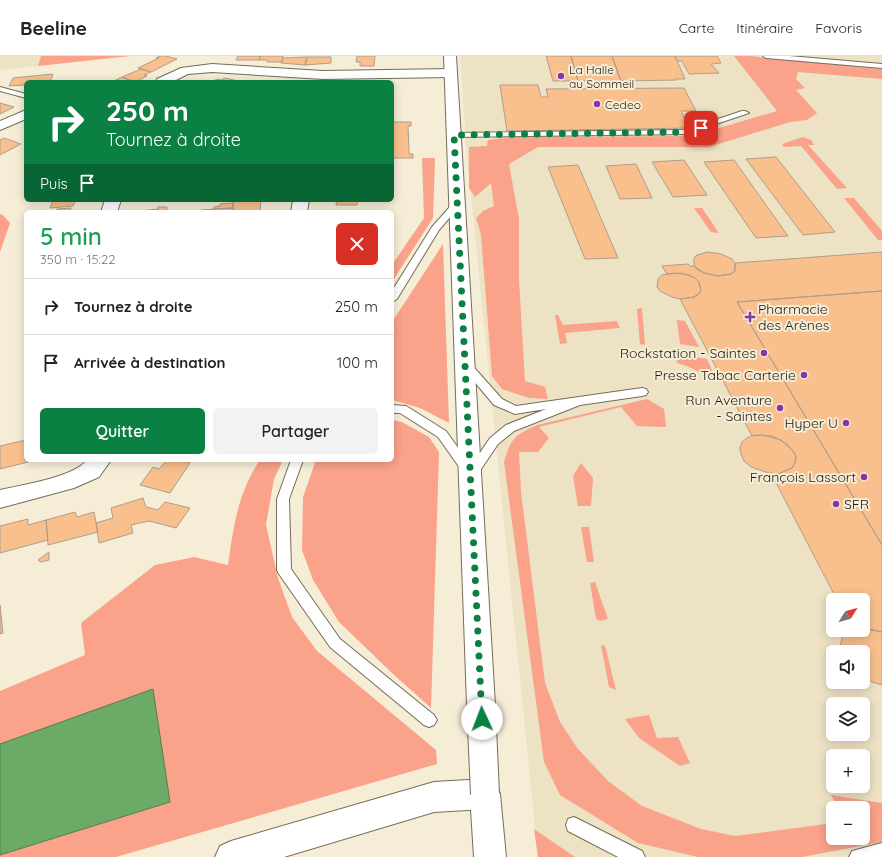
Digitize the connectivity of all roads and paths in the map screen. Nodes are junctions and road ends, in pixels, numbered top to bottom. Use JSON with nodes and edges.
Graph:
{"nodes":[{"id":1,"x":450,"y":56,"type":"edge"},
{"id":2,"x":766,"y":56,"type":"edge"},
{"id":3,"x":873,"y":56,"type":"edge"},
{"id":4,"x":815,"y":58,"type":"edge"},
{"id":5,"x":878,"y":66,"type":"edge"},
{"id":6,"x":451,"y":74,"type":"junction"},
{"id":7,"x":323,"y":78,"type":"edge"},
{"id":8,"x":166,"y":80,"type":"edge"},
{"id":9,"x":0,"y":89,"type":"edge"},
{"id":10,"x":24,"y":95,"type":"edge"},
{"id":11,"x":745,"y":113,"type":"dead end"},
{"id":12,"x":24,"y":115,"type":"edge"},
{"id":13,"x":0,"y":126,"type":"edge"},
{"id":14,"x":454,"y":135,"type":"junction"},
{"id":15,"x":458,"y":203,"type":"junction"},
{"id":16,"x":394,"y":296,"type":"edge"},
{"id":17,"x":466,"y":365,"type":"junction"},
{"id":18,"x":642,"y":392,"type":"dead end"},
{"id":19,"x":576,"y":402,"type":"junction"},
{"id":20,"x":394,"y":409,"type":"edge"},
{"id":21,"x":98,"y":462,"type":"edge"},
{"id":22,"x":296,"y":462,"type":"edge"},
{"id":23,"x":471,"y":475,"type":"junction"},
{"id":24,"x":0,"y":499,"type":"edge"},
{"id":25,"x":429,"y":720,"type":"dead end"},
{"id":26,"x":485,"y":794,"type":"junction"},
{"id":27,"x":574,"y":825,"type":"dead end"},
{"id":28,"x":882,"y":852,"type":"edge"},
{"id":29,"x":231,"y":857,"type":"edge"},
{"id":30,"x":490,"y":857,"type":"edge"},
{"id":31,"x":636,"y":857,"type":"edge"},
{"id":32,"x":858,"y":857,"type":"edge"}],
"edges":[{"from":1,"to":6,"type":"main road"},
{"from":2,"to":4,"type":"lane"},
{"from":3,"to":5,"type":"lane"},
{"from":4,"to":5,"type":"lane"},
{"from":6,"to":7,"type":"main road"},
{"from":6,"to":14,"type":"main road"},
{"from":7,"to":8,"type":"main road"},
{"from":9,"to":10,"type":"lane"},
{"from":11,"to":14,"type":"lane"},
{"from":12,"to":13,"type":"main road"},
{"from":14,"to":15,"type":"main road"},
{"from":15,"to":16,"type":"lane"},
{"from":15,"to":17,"type":"main road"},
{"from":17,"to":19,"type":"lane"},
{"from":17,"to":23,"type":"main road"},
{"from":18,"to":19,"type":"lane"},
{"from":19,"to":23,"type":"lane"},
{"from":20,"to":23,"type":"lane"},
{"from":21,"to":24,"type":"main road"},
{"from":22,"to":25,"type":"lane"},
{"from":23,"to":26,"type":"main road","bridge":true},
{"from":26,"to":29,"type":"main road"},
{"from":26,"to":30,"type":"main road"},
{"from":27,"to":31,"type":"lane"},
{"from":28,"to":32,"type":"lane"}]}
